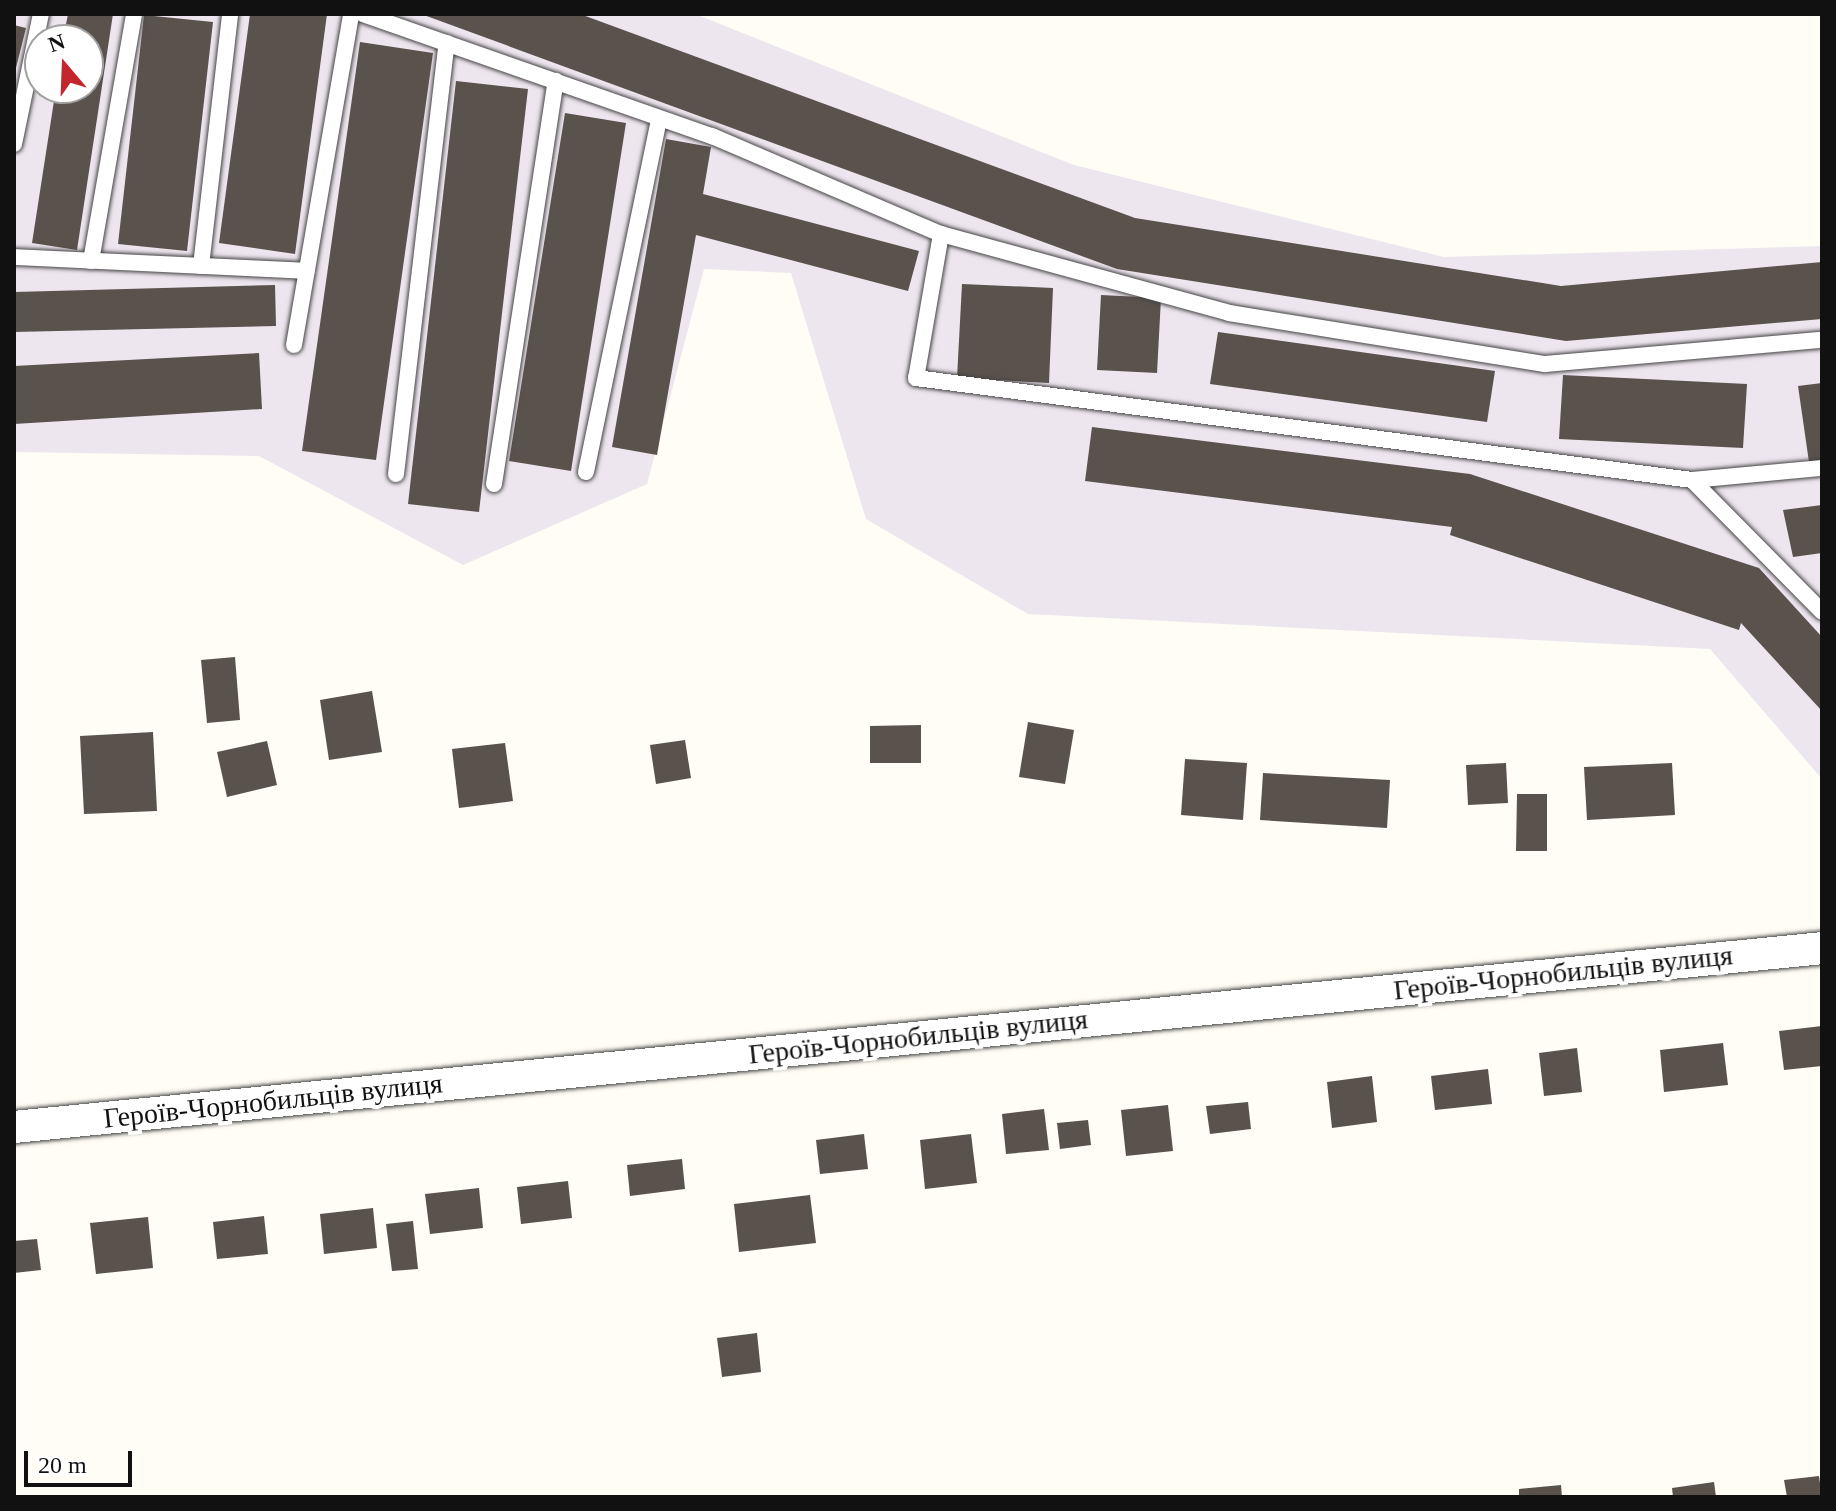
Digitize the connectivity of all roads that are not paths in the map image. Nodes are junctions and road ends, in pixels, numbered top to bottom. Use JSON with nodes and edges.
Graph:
{"nodes":[{"id":1,"x":41,"y":14,"type":"edge"},
{"id":2,"x":134,"y":14,"type":"edge"},
{"id":3,"x":230,"y":14,"type":"edge"},
{"id":4,"x":351,"y":14,"type":"edge"},
{"id":5,"x":363,"y":14,"type":"edge"},
{"id":6,"x":447,"y":43,"type":"junction"},
{"id":7,"x":556,"y":81,"type":"junction"},
{"id":8,"x":659,"y":118,"type":"junction"},
{"id":9,"x":14,"y":144,"type":"edge"},
{"id":10,"x":941,"y":234,"type":"junction"},
{"id":11,"x":14,"y":257,"type":"edge"},
{"id":12,"x":91,"y":261,"type":"junction"},
{"id":13,"x":201,"y":266,"type":"junction"},
{"id":14,"x":307,"y":271,"type":"junction"},
{"id":15,"x":1822,"y":340,"type":"edge"},
{"id":16,"x":294,"y":345,"type":"dead end"},
{"id":17,"x":1822,"y":468,"type":"edge"},
{"id":18,"x":586,"y":472,"type":"dead end"},
{"id":19,"x":396,"y":474,"type":"dead end"},
{"id":20,"x":1692,"y":480,"type":"junction"},
{"id":21,"x":494,"y":484,"type":"dead end"},
{"id":22,"x":1822,"y":612,"type":"edge"},
{"id":23,"x":1822,"y":948,"type":"edge"},
{"id":24,"x":14,"y":1127,"type":"edge"}],
"edges":[{"from":1,"to":9,"type":"lane"},
{"from":2,"to":12,"type":"lane"},
{"from":3,"to":13,"type":"lane"},
{"from":4,"to":14,"type":"lane"},
{"from":5,"to":6,"type":"lane"},
{"from":6,"to":7,"type":"lane"},
{"from":6,"to":19,"type":"lane"},
{"from":7,"to":8,"type":"lane"},
{"from":7,"to":21,"type":"lane"},
{"from":8,"to":10,"type":"lane"},
{"from":8,"to":18,"type":"lane"},
{"from":10,"to":15,"type":"lane"},
{"from":10,"to":20,"type":"lane"},
{"from":11,"to":12,"type":"lane"},
{"from":12,"to":13,"type":"lane"},
{"from":13,"to":14,"type":"lane"},
{"from":14,"to":16,"type":"lane"},
{"from":17,"to":20,"type":"lane"},
{"from":20,"to":22,"type":"lane"},
{"from":23,"to":24,"type":"street","name":"Героїв-Чорнобильців вулиця"}]}
